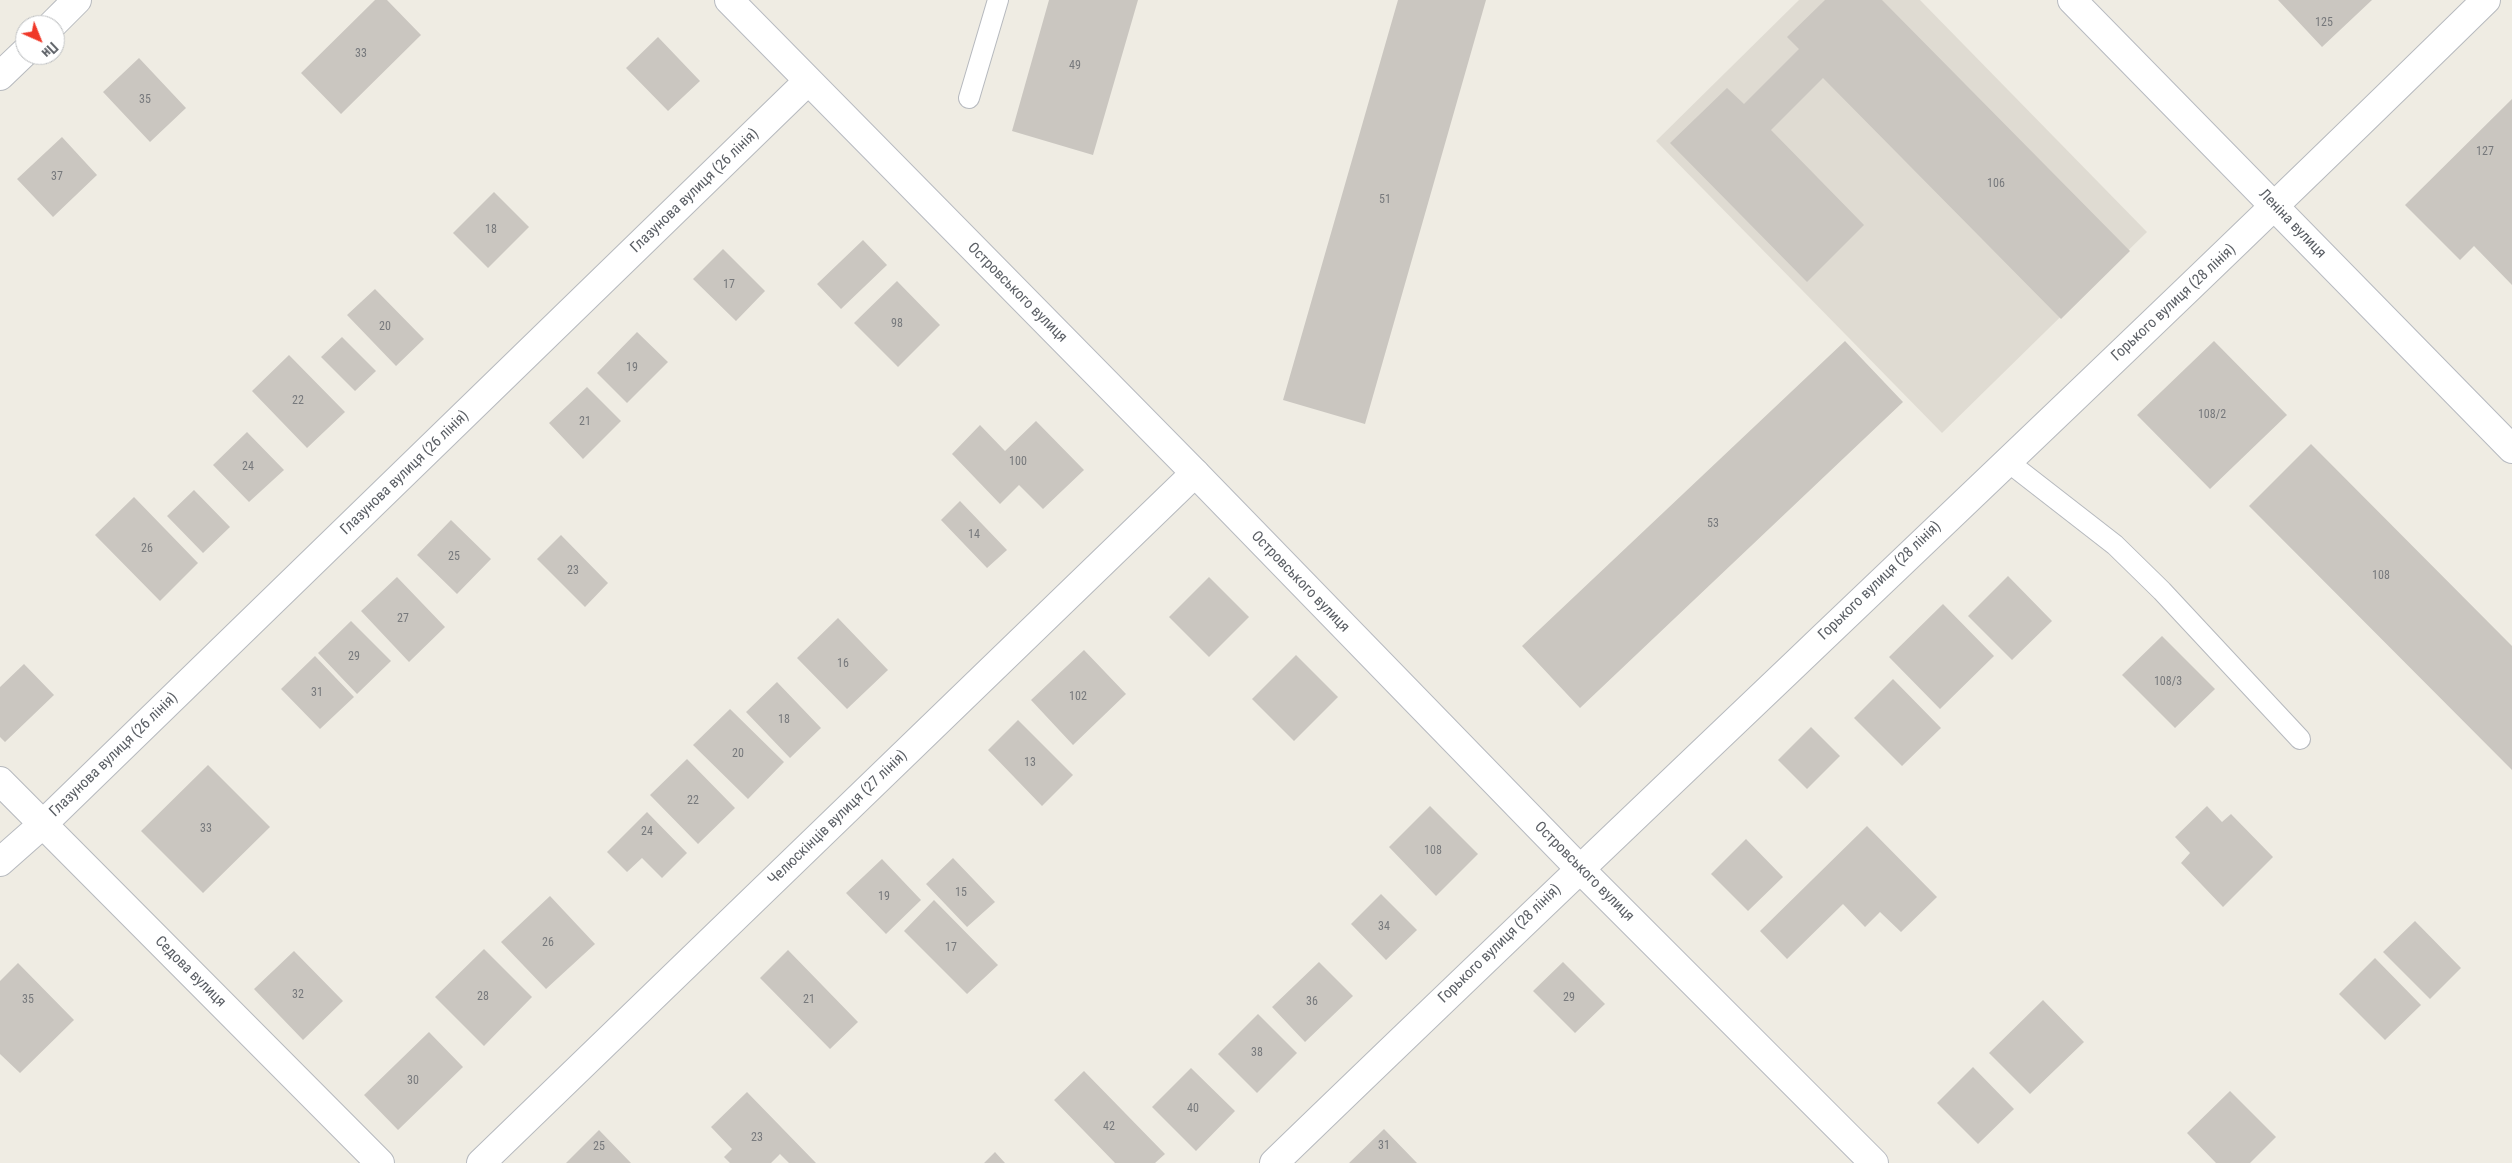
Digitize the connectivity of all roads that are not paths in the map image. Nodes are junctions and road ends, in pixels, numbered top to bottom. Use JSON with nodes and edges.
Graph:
{"nodes":[{"id":1,"x":77,"y":0,"type":"edge"},
{"id":2,"x":729,"y":0,"type":"edge"},
{"id":3,"x":998,"y":0,"type":"edge"},
{"id":4,"x":2072,"y":0,"type":"edge"},
{"id":5,"x":2486,"y":0,"type":"edge"},
{"id":6,"x":62,"y":15,"type":"edge"},
{"id":7,"x":15,"y":62,"type":"edge"},
{"id":8,"x":0,"y":76,"type":"edge"},
{"id":9,"x":807,"y":82,"type":"junction"},
{"id":10,"x":969,"y":98,"type":"dead end"},
{"id":11,"x":2275,"y":207,"type":"junction"},
{"id":12,"x":2512,"y":449,"type":"edge"},
{"id":13,"x":2007,"y":460,"type":"junction"},
{"id":14,"x":1195,"y":474,"type":"junction"},
{"id":15,"x":2300,"y":739,"type":"dead end"},
{"id":16,"x":0,"y":781,"type":"edge"},
{"id":17,"x":42,"y":824,"type":"junction"},
{"id":18,"x":0,"y":862,"type":"edge"},
{"id":19,"x":1579,"y":868,"type":"junction"},
{"id":20,"x":380,"y":1163,"type":"edge"},
{"id":21,"x":481,"y":1163,"type":"edge"},
{"id":22,"x":1274,"y":1163,"type":"edge"},
{"id":23,"x":1874,"y":1163,"type":"edge"}],
"edges":[{"from":1,"to":6,"type":"street"},
{"from":2,"to":9,"type":"street","name":"Островського вулиця"},
{"from":3,"to":10,"type":"lane"},
{"from":4,"to":11,"type":"street","name":"Леніна вулиця"},
{"from":5,"to":11,"type":"street","name":"Горького вулиця (28 лiнiя)"},
{"from":7,"to":8,"type":"street"},
{"from":9,"to":14,"type":"street","name":"Островського вулиця"},
{"from":9,"to":17,"type":"street","name":"Глазунова вулиця (26 лiнiя)"},
{"from":11,"to":12,"type":"street","name":"Леніна вулиця"},
{"from":11,"to":13,"type":"street","name":"Горького вулиця (28 лiнiя)"},
{"from":13,"to":15,"type":"lane"},
{"from":13,"to":19,"type":"street","name":"Горького вулиця (28 лiнiя)"},
{"from":14,"to":19,"type":"street","name":"Островського вулиця"},
{"from":14,"to":21,"type":"street","name":"Челюскінців вулиця (27 лiнiя)"},
{"from":16,"to":17,"type":"street","name":"Седова вулиця"},
{"from":17,"to":18,"type":"street","name":"Глазунова вулиця (26 лiнiя)"},
{"from":17,"to":20,"type":"street","name":"Седова вулиця"},
{"from":19,"to":22,"type":"street","name":"Горького вулиця (28 лiнiя)"},
{"from":19,"to":23,"type":"street","name":"Островського вулиця"}]}
